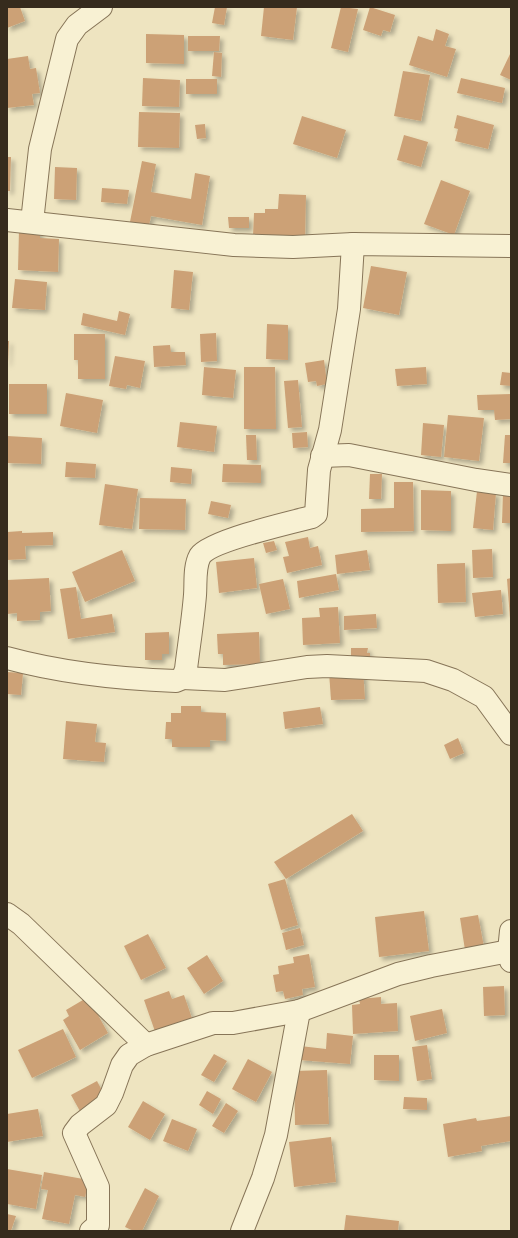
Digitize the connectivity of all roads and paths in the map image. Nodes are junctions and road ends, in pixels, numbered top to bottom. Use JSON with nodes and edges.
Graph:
{"nodes":[{"id":1,"x":101,"y":7,"type":"edge"},
{"id":2,"x":7,"y":220,"type":"edge"},
{"id":3,"x":32,"y":222,"type":"junction"},
{"id":4,"x":353,"y":244,"type":"junction"},
{"id":5,"x":511,"y":246,"type":"edge"},
{"id":6,"x":322,"y":456,"type":"junction"},
{"id":7,"x":511,"y":484,"type":"edge"},
{"id":8,"x":7,"y":658,"type":"edge"},
{"id":9,"x":183,"y":678,"type":"junction"},
{"id":10,"x":511,"y":734,"type":"edge"},
{"id":11,"x":7,"y":914,"type":"edge"},
{"id":12,"x":510,"y":948,"type":"edge"},
{"id":13,"x":299,"y":1011,"type":"junction"},
{"id":14,"x":146,"y":1045,"type":"junction"},
{"id":15,"x":91,"y":1231,"type":"edge"},
{"id":16,"x":242,"y":1231,"type":"edge"}],
"edges":[{"from":1,"to":3,"type":"street"},
{"from":2,"to":3,"type":"street"},
{"from":3,"to":4,"type":"street"},
{"from":4,"to":5,"type":"street"},
{"from":4,"to":6,"type":"street"},
{"from":6,"to":7,"type":"street"},
{"from":6,"to":9,"type":"street"},
{"from":8,"to":9,"type":"street"},
{"from":9,"to":10,"type":"street"},
{"from":11,"to":14,"type":"street"},
{"from":12,"to":13,"type":"street"},
{"from":13,"to":14,"type":"street"},
{"from":13,"to":16,"type":"street"},
{"from":14,"to":15,"type":"street"}]}
